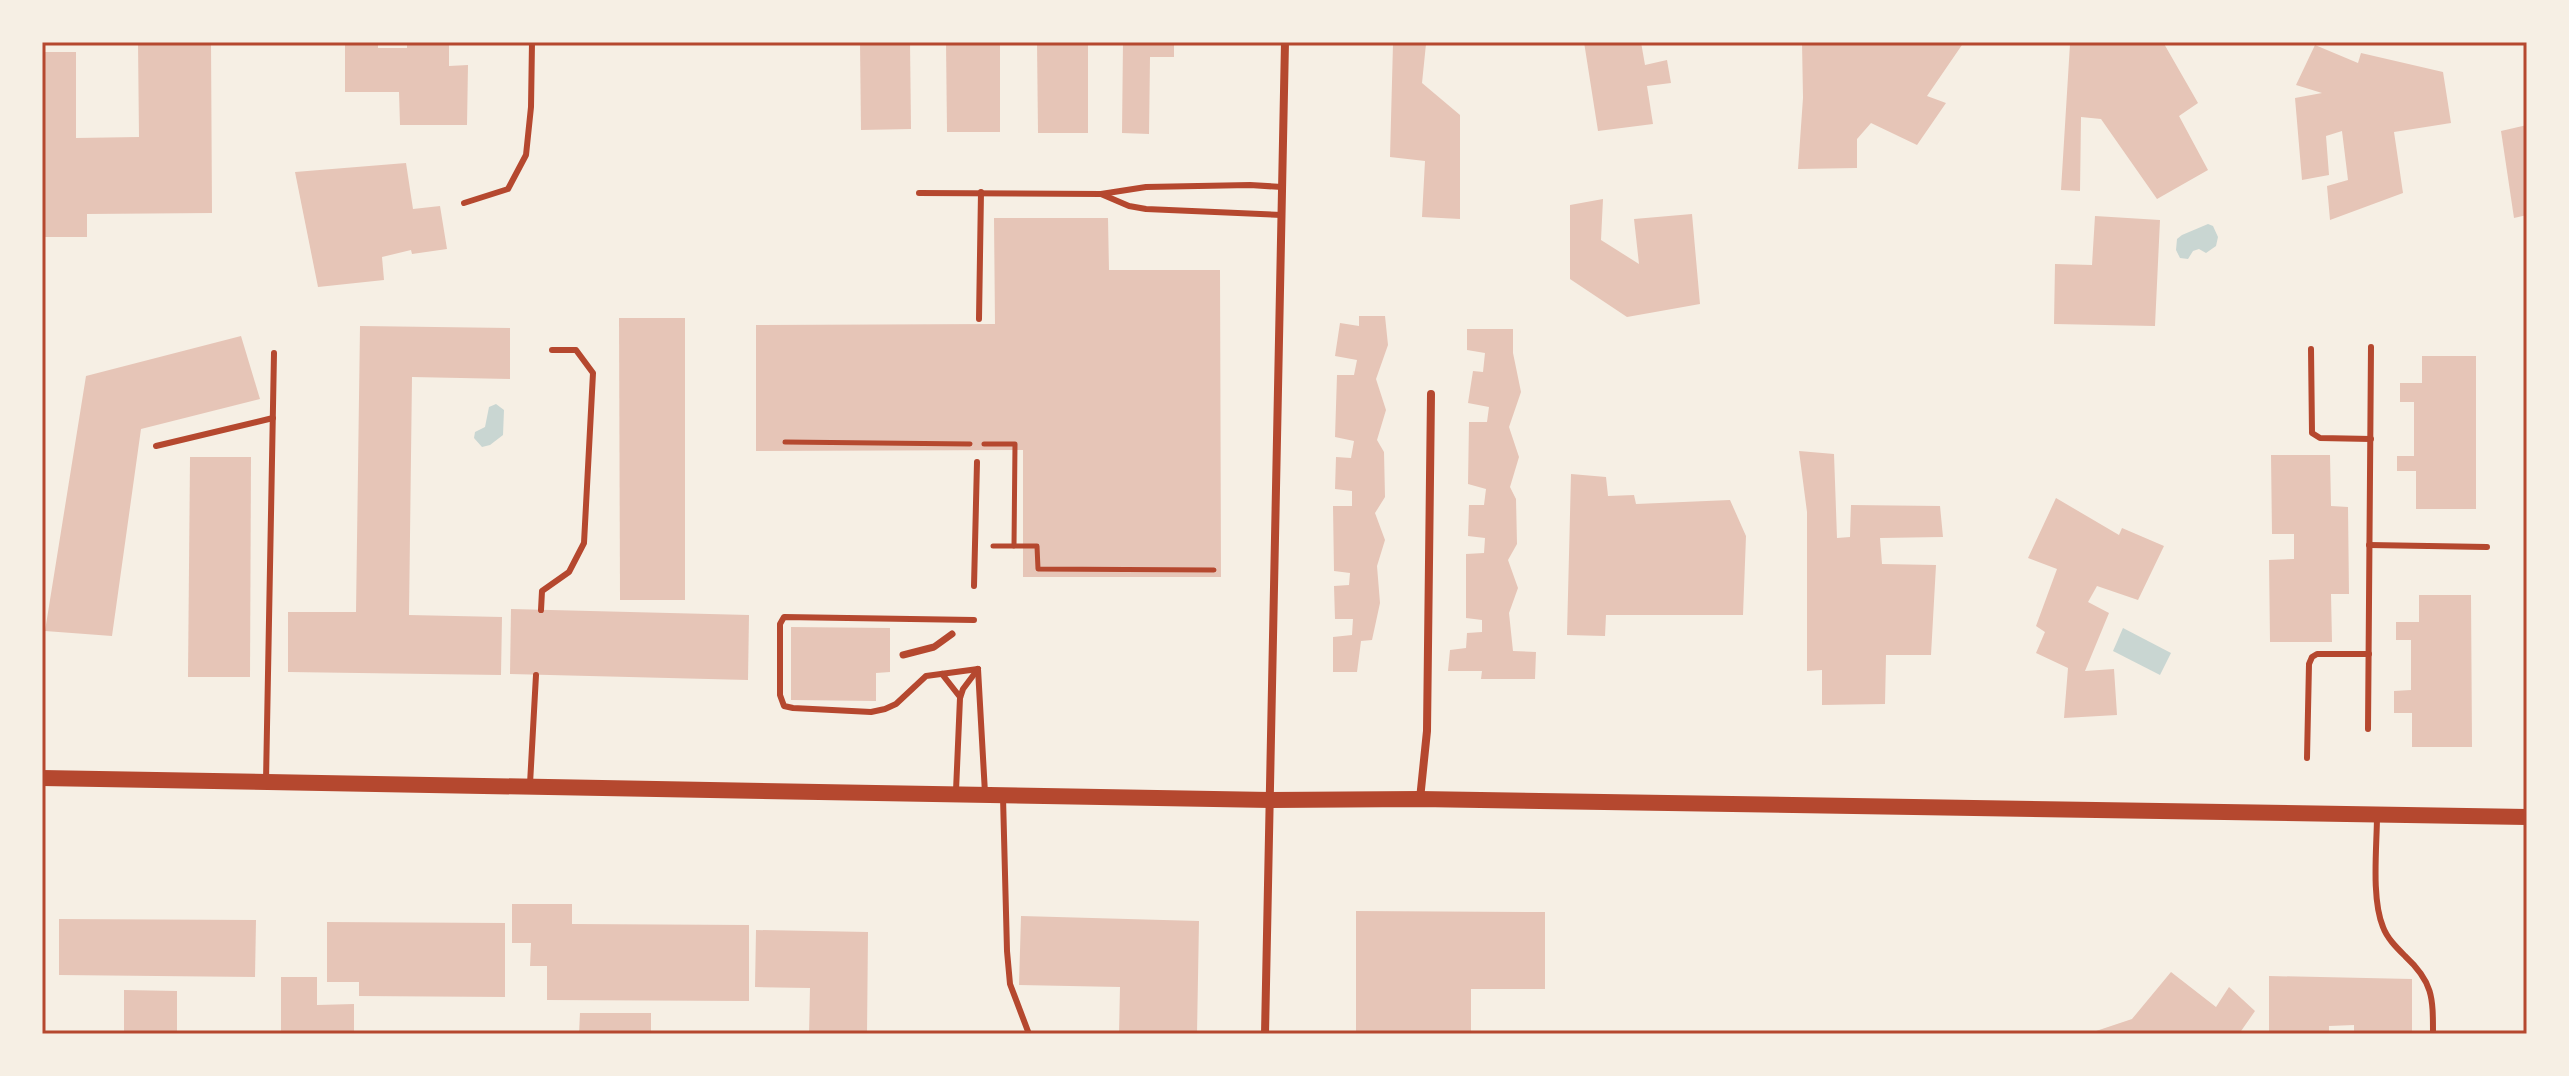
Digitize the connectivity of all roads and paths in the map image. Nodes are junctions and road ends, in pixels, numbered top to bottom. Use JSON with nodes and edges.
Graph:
{"nodes":[{"id":1,"x":532,"y":42,"type":"edge"},
{"id":2,"x":1285,"y":42,"type":"edge"},
{"id":3,"x":1282,"y":187,"type":"junction"},
{"id":4,"x":981,"y":192,"type":"junction"},
{"id":5,"x":919,"y":193,"type":"dead end"},
{"id":6,"x":1101,"y":194,"type":"junction"},
{"id":7,"x":464,"y":203,"type":"dead end"},
{"id":8,"x":1282,"y":215,"type":"junction"},
{"id":9,"x":979,"y":319,"type":"dead end"},
{"id":10,"x":2371,"y":347,"type":"dead end"},
{"id":11,"x":2311,"y":349,"type":"dead end"},
{"id":12,"x":552,"y":350,"type":"dead end"},
{"id":13,"x":274,"y":353,"type":"dead end"},
{"id":14,"x":1431,"y":394,"type":"dead end"},
{"id":15,"x":273,"y":418,"type":"junction"},
{"id":16,"x":2371,"y":439,"type":"junction"},
{"id":17,"x":785,"y":442,"type":"dead end"},
{"id":18,"x":156,"y":446,"type":"dead end"},
{"id":19,"x":977,"y":462,"type":"dead end"},
{"id":20,"x":2369,"y":545,"type":"junction"},
{"id":21,"x":992,"y":546,"type":"dead end"},
{"id":22,"x":1014,"y":546,"type":"junction"},
{"id":23,"x":2487,"y":547,"type":"dead end"},
{"id":24,"x":1214,"y":570,"type":"dead end"},
{"id":25,"x":974,"y":586,"type":"dead end"},
{"id":26,"x":541,"y":610,"type":"dead end"},
{"id":27,"x":974,"y":620,"type":"dead end"},
{"id":28,"x":952,"y":634,"type":"dead end"},
{"id":29,"x":2369,"y":654,"type":"junction"},
{"id":30,"x":903,"y":655,"type":"dead end"},
{"id":31,"x":978,"y":669,"type":"junction"},
{"id":32,"x":942,"y":674,"type":"junction"},
{"id":33,"x":536,"y":675,"type":"dead end"},
{"id":34,"x":960,"y":698,"type":"junction"},
{"id":35,"x":2368,"y":729,"type":"dead end"},
{"id":36,"x":2307,"y":758,"type":"dead end"},
{"id":37,"x":42,"y":778,"type":"edge"},
{"id":38,"x":266,"y":782,"type":"junction"},
{"id":39,"x":530,"y":787,"type":"junction"},
{"id":40,"x":956,"y":793,"type":"junction"},
{"id":41,"x":985,"y":793,"type":"junction"},
{"id":42,"x":1003,"y":794,"type":"junction"},
{"id":43,"x":1420,"y":799,"type":"junction"},
{"id":44,"x":1270,"y":800,"type":"junction"},
{"id":45,"x":2377,"y":815,"type":"junction"},
{"id":46,"x":2527,"y":817,"type":"edge"},
{"id":47,"x":1029,"y":1034,"type":"edge"},
{"id":48,"x":1265,"y":1034,"type":"edge"},
{"id":49,"x":2433,"y":1034,"type":"edge"}],
"edges":[{"from":1,"to":7,"type":"lane"},
{"from":2,"to":3,"type":"street"},
{"from":3,"to":6,"type":"lane"},
{"from":3,"to":8,"type":"street"},
{"from":4,"to":5,"type":"lane"},
{"from":4,"to":6,"type":"lane"},
{"from":4,"to":9,"type":"lane"},
{"from":6,"to":8,"type":"lane"},
{"from":8,"to":44,"type":"street"},
{"from":10,"to":16,"type":"lane"},
{"from":11,"to":16,"type":"lane"},
{"from":12,"to":26,"type":"lane"},
{"from":13,"to":15,"type":"lane"},
{"from":14,"to":43,"type":"street"},
{"from":15,"to":18,"type":"lane"},
{"from":15,"to":38,"type":"lane"},
{"from":16,"to":20,"type":"lane"},
{"from":17,"to":22,"type":"path"},
{"from":19,"to":25,"type":"lane"},
{"from":20,"to":23,"type":"lane"},
{"from":20,"to":29,"type":"lane"},
{"from":21,"to":22,"type":"path"},
{"from":22,"to":24,"type":"path"},
{"from":27,"to":32,"type":"lane"},
{"from":28,"to":30,"type":"street"},
{"from":29,"to":35,"type":"lane"},
{"from":29,"to":36,"type":"lane"},
{"from":31,"to":32,"type":"lane"},
{"from":31,"to":34,"type":"lane"},
{"from":31,"to":41,"type":"lane"},
{"from":32,"to":34,"type":"lane"},
{"from":33,"to":39,"type":"lane"},
{"from":34,"to":40,"type":"lane"},
{"from":37,"to":38,"type":"main road"},
{"from":38,"to":39,"type":"main road"},
{"from":39,"to":40,"type":"main road"},
{"from":40,"to":41,"type":"main road"},
{"from":41,"to":42,"type":"main road"},
{"from":42,"to":44,"type":"main road"},
{"from":42,"to":47,"type":"lane"},
{"from":43,"to":44,"type":"main road"},
{"from":43,"to":45,"type":"main road"},
{"from":44,"to":48,"type":"street"},
{"from":45,"to":46,"type":"main road"},
{"from":45,"to":49,"type":"lane"}]}
